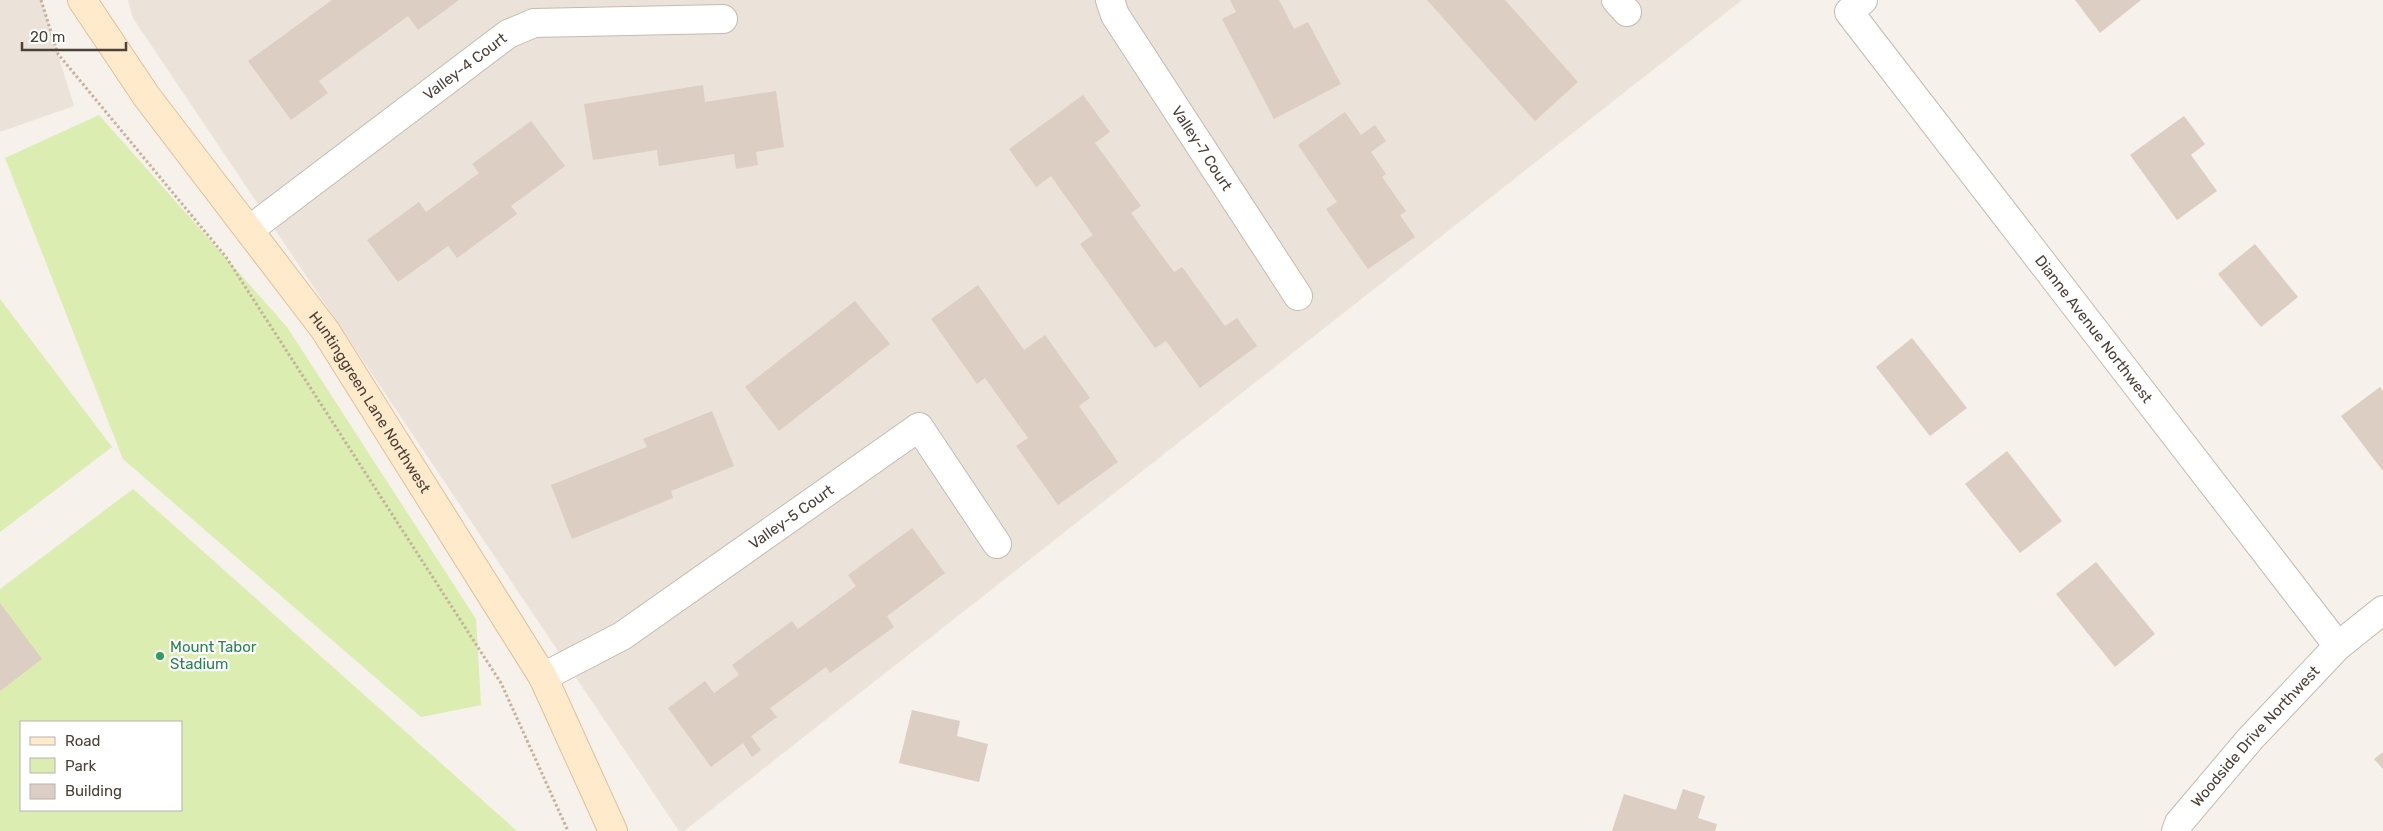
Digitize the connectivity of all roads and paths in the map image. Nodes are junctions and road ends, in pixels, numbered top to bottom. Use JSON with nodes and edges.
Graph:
{"nodes":[{"id":1,"x":41,"y":0,"type":"edge"},
{"id":2,"x":82,"y":0,"type":"edge"},
{"id":3,"x":1110,"y":0,"type":"edge"},
{"id":4,"x":1856,"y":6,"type":"edge"},
{"id":5,"x":723,"y":19,"type":"dead end"},
{"id":6,"x":250,"y":230,"type":"junction"},
{"id":7,"x":1298,"y":296,"type":"dead end"},
{"id":8,"x":997,"y":544,"type":"dead end"},
{"id":9,"x":2383,"y":610,"type":"edge"},
{"id":10,"x":2338,"y":646,"type":"junction"},
{"id":11,"x":543,"y":677,"type":"junction"},
{"id":12,"x":568,"y":831,"type":"edge"},
{"id":13,"x":613,"y":831,"type":"edge"},
{"id":14,"x":2176,"y":831,"type":"edge"}],
"edges":[{"from":1,"to":12,"type":"path"},
{"from":2,"to":6,"type":"street","name":"Huntinggreen Lane Northwest"},
{"from":3,"to":7,"type":"street","name":"Valley-7 Court"},
{"from":4,"to":10,"type":"street","name":"Dianne Avenue Northwest"},
{"from":5,"to":6,"type":"street","name":"Valley-4 Court"},
{"from":6,"to":11,"type":"street","name":"Huntinggreen Lane Northwest"},
{"from":8,"to":11,"type":"street","name":"Valley-5 Court"},
{"from":9,"to":10,"type":"street","name":"Woodside Drive Northwest"},
{"from":10,"to":14,"type":"street","name":"Woodside Drive Northwest"},
{"from":11,"to":13,"type":"street","name":"Huntinggreen Lane Northwest"}]}
